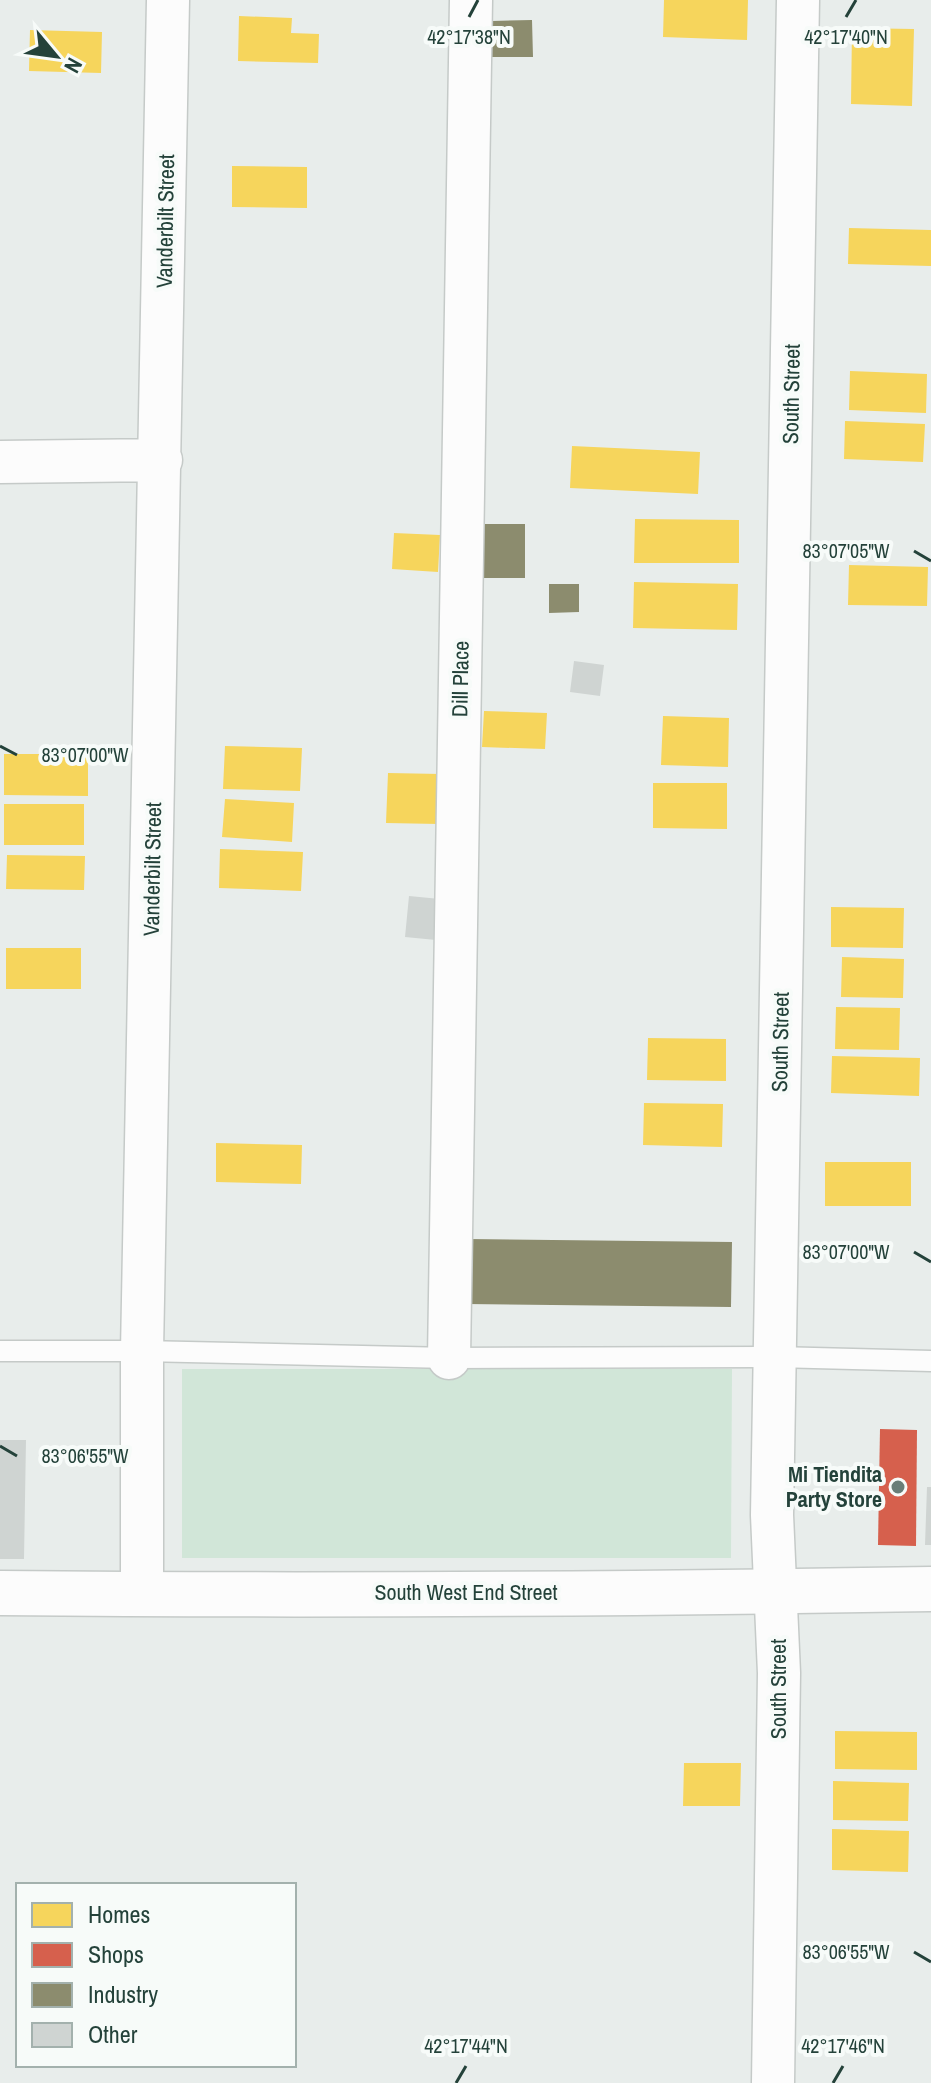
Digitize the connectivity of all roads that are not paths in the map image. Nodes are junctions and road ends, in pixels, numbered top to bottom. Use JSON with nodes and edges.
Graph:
{"nodes":[{"id":1,"x":168,"y":0,"type":"edge"},
{"id":2,"x":471,"y":0,"type":"edge"},
{"id":3,"x":798,"y":0,"type":"edge"},
{"id":4,"x":161,"y":460,"type":"junction"},
{"id":5,"x":0,"y":462,"type":"edge"},
{"id":6,"x":0,"y":1351,"type":"edge"},
{"id":7,"x":142,"y":1351,"type":"junction"},
{"id":8,"x":775,"y":1357,"type":"junction"},
{"id":9,"x":449,"y":1358,"type":"junction"},
{"id":10,"x":931,"y":1361,"type":"edge"},
{"id":11,"x":931,"y":1589,"type":"edge"},
{"id":12,"x":776,"y":1591,"type":"junction"},
{"id":13,"x":0,"y":1593,"type":"edge"},
{"id":14,"x":142,"y":1594,"type":"junction"},
{"id":15,"x":773,"y":2083,"type":"edge"}],
"edges":[{"from":1,"to":4,"type":"street","name":"Vanderbilt Street"},
{"from":2,"to":9,"type":"street","name":"Dill Place"},
{"from":3,"to":8,"type":"street","name":"South Street"},
{"from":4,"to":5,"type":"street"},
{"from":4,"to":7,"type":"street","name":"Vanderbilt Street"},
{"from":6,"to":7,"type":"lane"},
{"from":7,"to":9,"type":"lane"},
{"from":7,"to":14,"type":"street","name":"Vanderbilt Street"},
{"from":8,"to":9,"type":"lane"},
{"from":8,"to":10,"type":"lane"},
{"from":8,"to":12,"type":"street","name":"South Street"},
{"from":11,"to":12,"type":"street","name":"South West End Street"},
{"from":12,"to":14,"type":"street","name":"South West End Street"},
{"from":12,"to":15,"type":"street","name":"South Street"},
{"from":13,"to":14,"type":"street","name":"South West End Street"}]}
